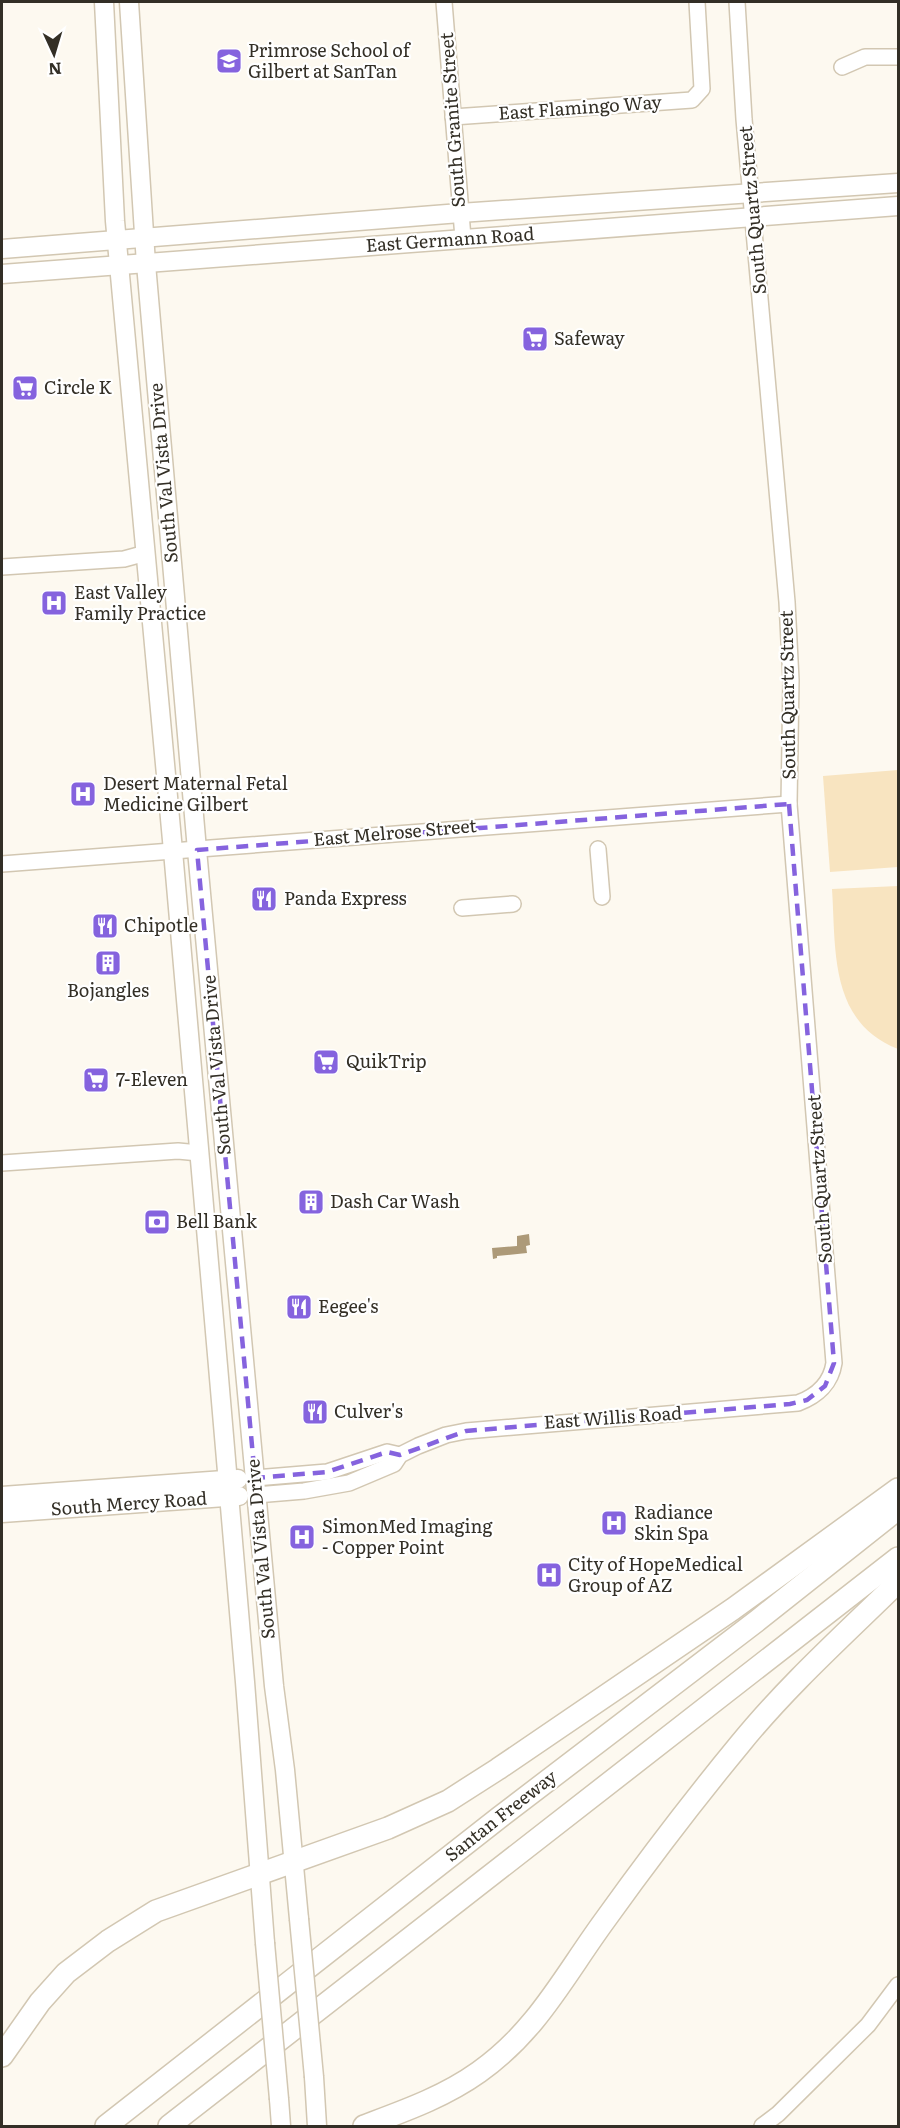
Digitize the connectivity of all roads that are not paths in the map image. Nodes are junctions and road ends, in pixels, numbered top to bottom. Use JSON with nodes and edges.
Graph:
{"nodes":[{"id":1,"x":444,"y":2,"type":"edge"},
{"id":2,"x":697,"y":2,"type":"edge"},
{"id":3,"x":737,"y":2,"type":"edge"},
{"id":4,"x":129,"y":3,"type":"edge"},
{"id":5,"x":104,"y":4,"type":"edge"},
{"id":6,"x":898,"y":57,"type":"edge"},
{"id":7,"x":842,"y":67,"type":"dead end"},
{"id":8,"x":453,"y":117,"type":"junction"},
{"id":9,"x":898,"y":183,"type":"edge"},
{"id":10,"x":752,"y":194,"type":"junction"},
{"id":11,"x":898,"y":206,"type":"edge"},
{"id":12,"x":460,"y":213,"type":"junction"},
{"id":13,"x":754,"y":218,"type":"junction"},
{"id":14,"x":144,"y":238,"type":"junction"},
{"id":15,"x":463,"y":238,"type":"junction"},
{"id":16,"x":117,"y":240,"type":"junction"},
{"id":17,"x":2,"y":249,"type":"edge"},
{"id":18,"x":146,"y":264,"type":"junction"},
{"id":19,"x":119,"y":266,"type":"junction"},
{"id":20,"x":2,"y":274,"type":"edge"},
{"id":21,"x":171,"y":551,"type":"junction"},
{"id":22,"x":146,"y":553,"type":"junction"},
{"id":23,"x":2,"y":567,"type":"edge"},
{"id":24,"x":789,"y":804,"type":"junction"},
{"id":25,"x":598,"y":849,"type":"dead end"},
{"id":26,"x":196,"y":850,"type":"junction"},
{"id":27,"x":173,"y":851,"type":"junction"},
{"id":28,"x":2,"y":864,"type":"edge"},
{"id":29,"x":602,"y":897,"type":"dead end"},
{"id":30,"x":513,"y":904,"type":"dead end"},
{"id":31,"x":462,"y":908,"type":"dead end"},
{"id":32,"x":225,"y":1151,"type":"junction"},
{"id":33,"x":200,"y":1153,"type":"junction"},
{"id":34,"x":2,"y":1163,"type":"edge"},
{"id":35,"x":825,"y":1386,"type":"joint"},
{"id":36,"x":255,"y":1486,"type":"junction"},
{"id":37,"x":229,"y":1488,"type":"junction"},
{"id":38,"x":898,"y":1489,"type":"edge"},
{"id":39,"x":2,"y":1497,"type":"edge"},
{"id":40,"x":898,"y":1509,"type":"edge"},
{"id":41,"x":2,"y":1513,"type":"edge"},
{"id":42,"x":898,"y":1558,"type":"edge"},
{"id":43,"x":898,"y":1582,"type":"edge"},
{"id":44,"x":293,"y":1863,"type":"junction"},
{"id":45,"x":258,"y":1876,"type":"junction"},
{"id":46,"x":898,"y":1985,"type":"edge"},
{"id":47,"x":2,"y":2056,"type":"edge"},
{"id":48,"x":106,"y":2127,"type":"edge"},
{"id":49,"x":169,"y":2127,"type":"edge"},
{"id":50,"x":281,"y":2127,"type":"edge"},
{"id":51,"x":318,"y":2127,"type":"edge"},
{"id":52,"x":364,"y":2127,"type":"edge"},
{"id":53,"x":762,"y":2127,"type":"edge"}],
"edges":[{"from":1,"to":8,"type":"street","name":"South Granite Street"},
{"from":2,"to":8,"type":"street","name":"East Flamingo Way"},
{"from":3,"to":10,"type":"street","name":"South Quartz Street"},
{"from":4,"to":5,"type":"main road"},
{"from":4,"to":14,"type":"main road","name":"South Val Vista Drive"},
{"from":5,"to":16,"type":"main road","name":"South Val Vista Drive"},
{"from":6,"to":7,"type":"street"},
{"from":8,"to":12,"type":"street","name":"South Granite Street"},
{"from":9,"to":10,"type":"main road","name":"East Germann Road"},
{"from":10,"to":12,"type":"main road","name":"East Germann Road"},
{"from":10,"to":13,"type":"street","name":"South Quartz Street"},
{"from":11,"to":13,"type":"main road","name":"East Germann Road"},
{"from":12,"to":14,"type":"main road","name":"East Germann Road"},
{"from":12,"to":15,"type":"street","name":"South Granite Street"},
{"from":13,"to":15,"type":"main road","name":"East Germann Road"},
{"from":13,"to":24,"type":"street","name":"South Quartz Street"},
{"from":14,"to":16,"type":"main road","name":"East Germann Road"},
{"from":14,"to":18,"type":"main road","name":"South Val Vista Drive"},
{"from":15,"to":18,"type":"main road","name":"East Germann Road"},
{"from":16,"to":17,"type":"main road","name":"East Germann Road"},
{"from":16,"to":19,"type":"main road","name":"South Val Vista Drive"},
{"from":18,"to":19,"type":"main road","name":"East Germann Road"},
{"from":18,"to":21,"type":"main road","name":"South Val Vista Drive"},
{"from":19,"to":20,"type":"main road","name":"East Germann Road"},
{"from":19,"to":22,"type":"main road","name":"South Val Vista Drive"},
{"from":21,"to":22,"type":"main road"},
{"from":21,"to":26,"type":"main road","name":"South Val Vista Drive"},
{"from":22,"to":23,"type":"street"},
{"from":22,"to":27,"type":"main road","name":"South Val Vista Drive"},
{"from":24,"to":26,"type":"street","name":"East Melrose Street"},
{"from":24,"to":35,"type":"street","name":"South Quartz Street"},
{"from":25,"to":29,"type":"street"},
{"from":26,"to":27,"type":"street","name":"East Melrose Street"},
{"from":26,"to":32,"type":"main road","name":"South Val Vista Drive"},
{"from":27,"to":28,"type":"street","name":"East Melrose Street"},
{"from":27,"to":33,"type":"main road","name":"South Val Vista Drive"},
{"from":30,"to":31,"type":"street"},
{"from":32,"to":33,"type":"main road"},
{"from":32,"to":36,"type":"main road","name":"South Val Vista Drive"},
{"from":33,"to":34,"type":"street"},
{"from":33,"to":37,"type":"main road","name":"South Val Vista Drive"},
{"from":35,"to":36,"type":"street","name":"East Willis Road"},
{"from":36,"to":37,"type":"main road","name":"South Mercy Road"},
{"from":36,"to":44,"type":"main road","name":"South Val Vista Drive"},
{"from":37,"to":39,"type":"main road","name":"South Mercy Road"},
{"from":37,"to":41,"type":"main road","name":"South Mercy Road"},
{"from":37,"to":45,"type":"main road","name":"South Val Vista Drive"},
{"from":38,"to":44,"type":"highway"},
{"from":40,"to":48,"type":"highway","name":"Santan Freeway"},
{"from":42,"to":49,"type":"highway"},
{"from":43,"to":52,"type":"highway"},
{"from":44,"to":45,"type":"highway"},
{"from":44,"to":51,"type":"main road","name":"South Val Vista Drive","bridge":true},
{"from":45,"to":47,"type":"highway"},
{"from":45,"to":50,"type":"main road","name":"South Val Vista Drive","bridge":true},
{"from":46,"to":53,"type":"street"}]}
